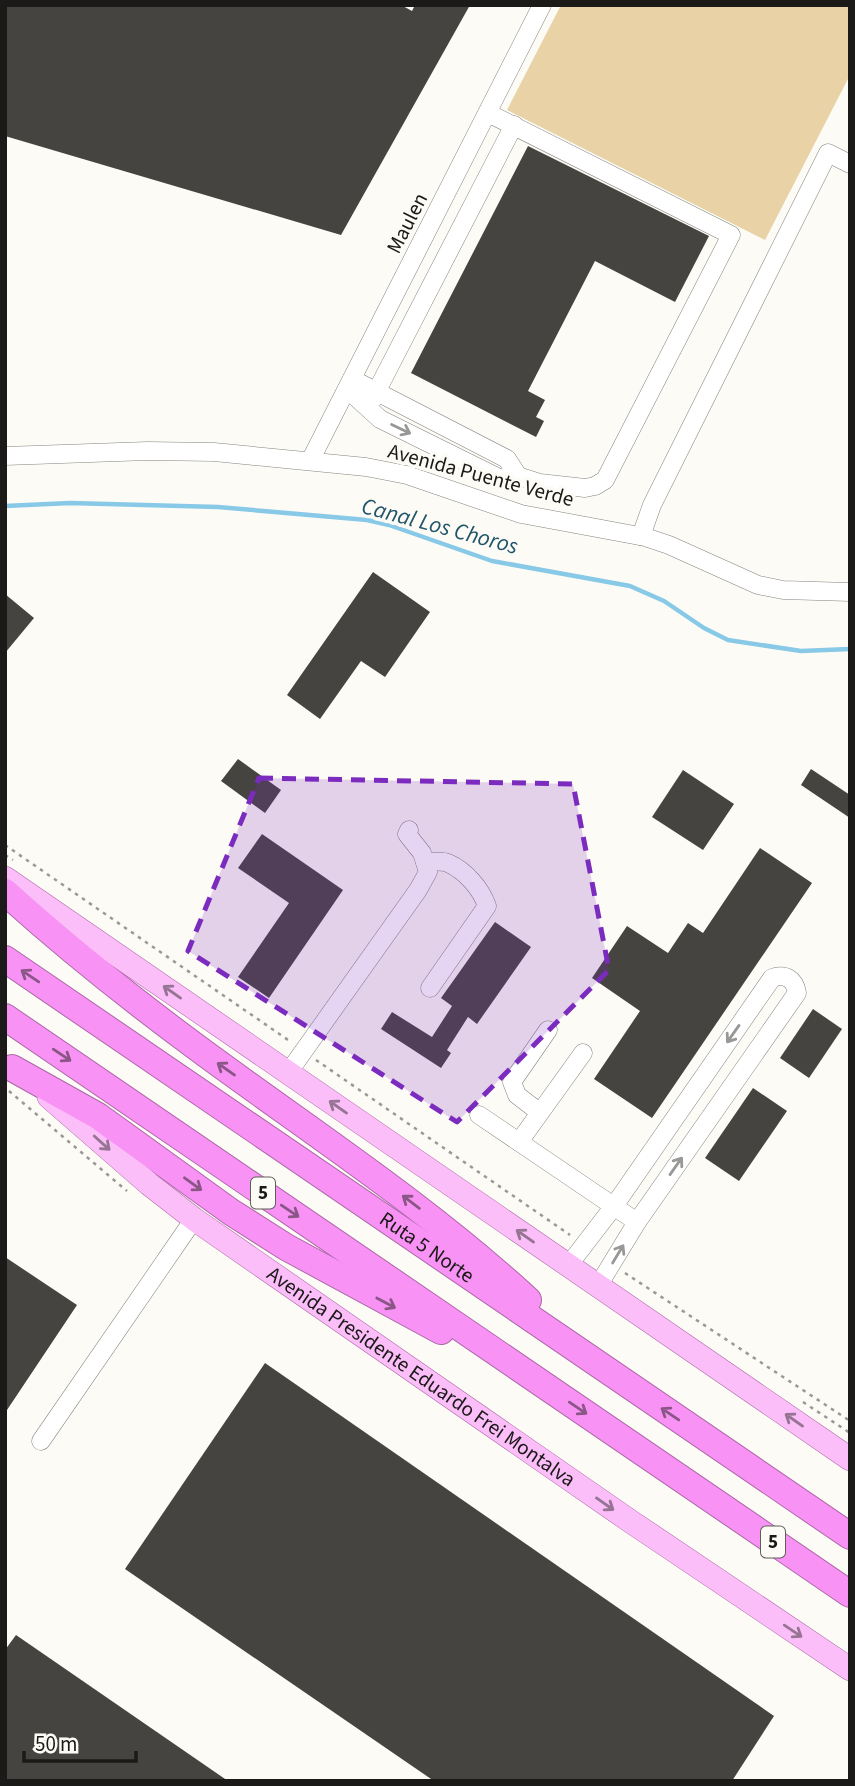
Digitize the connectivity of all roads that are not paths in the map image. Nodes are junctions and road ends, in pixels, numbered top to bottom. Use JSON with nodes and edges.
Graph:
{"nodes":[{"id":1,"x":542,"y":5,"type":"edge"},
{"id":2,"x":488,"y":113,"type":"junction"},
{"id":3,"x":514,"y":125,"type":"junction"},
{"id":4,"x":850,"y":164,"type":"edge"},
{"id":5,"x":350,"y":384,"type":"junction"},
{"id":6,"x":379,"y":392,"type":"junction"},
{"id":7,"x":368,"y":408,"type":"junction"},
{"id":8,"x":5,"y":456,"type":"edge"},
{"id":9,"x":310,"y":461,"type":"junction"},
{"id":10,"x":518,"y":476,"type":"junction"},
{"id":11,"x":641,"y":536,"type":"junction"},
{"id":12,"x":850,"y":592,"type":"edge"},
{"id":13,"x":409,"y":830,"type":"dead end"},
{"id":14,"x":425,"y":862,"type":"junction"},
{"id":15,"x":5,"y":878,"type":"edge"},
{"id":16,"x":5,"y":892,"type":"edge"},
{"id":17,"x":5,"y":959,"type":"edge"},
{"id":18,"x":430,"y":988,"type":"dead end"},
{"id":19,"x":5,"y":1017,"type":"edge"},
{"id":20,"x":548,"y":1031,"type":"dead end"},
{"id":21,"x":583,"y":1053,"type":"dead end"},
{"id":22,"x":9,"y":1065,"type":"edge"},
{"id":23,"x":288,"y":1073,"type":"junction"},
{"id":24,"x":539,"y":1112,"type":"junction"},
{"id":25,"x":480,"y":1115,"type":"dead end"},
{"id":26,"x":519,"y":1142,"type":"junction"},
{"id":27,"x":614,"y":1206,"type":"junction"},
{"id":28,"x":194,"y":1219,"type":"junction"},
{"id":29,"x":637,"y":1222,"type":"junction"},
{"id":30,"x":568,"y":1266,"type":"junction"},
{"id":31,"x":598,"y":1286,"type":"junction"},
{"id":32,"x":599,"y":1365,"type":"junction"},
{"id":33,"x":522,"y":1370,"type":"junction"},
{"id":34,"x":41,"y":1441,"type":"dead end"},
{"id":35,"x":850,"y":1459,"type":"edge"},
{"id":36,"x":850,"y":1536,"type":"edge"},
{"id":37,"x":849,"y":1594,"type":"edge"},
{"id":38,"x":850,"y":1669,"type":"edge"}],
"edges":[{"from":1,"to":2,"type":"street","name":"Maulen"},
{"from":2,"to":3,"type":"street"},
{"from":2,"to":5,"type":"street","name":"Maulen"},
{"from":3,"to":6,"type":"street"},
{"from":3,"to":10,"type":"street"},
{"from":4,"to":11,"type":"street"},
{"from":5,"to":6,"type":"street"},
{"from":5,"to":7,"type":"street"},
{"from":5,"to":9,"type":"street","name":"Maulen"},
{"from":6,"to":7,"type":"street"},
{"from":6,"to":10,"type":"street"},
{"from":7,"to":10,"type":"street","one_way":true},
{"from":8,"to":9,"type":"street","name":"Avenida Puente Verde"},
{"from":9,"to":11,"type":"street","name":"Avenida Puente Verde"},
{"from":11,"to":12,"type":"street","name":"Avenida Puente Verde"},
{"from":13,"to":14,"type":"street"},
{"from":14,"to":18,"type":"street"},
{"from":14,"to":23,"type":"street"},
{"from":23,"to":15,"type":"main road","one_way":true},
{"from":32,"to":16,"type":"highway","one_way":true},
{"from":32,"to":17,"type":"highway","name":"Ruta 5 Norte","number":"5","one_way":true},
{"from":19,"to":33,"type":"highway","number":"5","one_way":true},
{"from":20,"to":24,"type":"street"},
{"from":21,"to":24,"type":"street"},
{"from":22,"to":28,"type":"main road","name":"Avenida Presidente Eduardo Frei Montalva","one_way":true},
{"from":22,"to":33,"type":"highway","one_way":true},
{"from":30,"to":23,"type":"main road","one_way":true},
{"from":24,"to":26,"type":"street"},
{"from":25,"to":26,"type":"street"},
{"from":26,"to":27,"type":"street"},
{"from":27,"to":29,"type":"street"},
{"from":29,"to":27,"type":"street","one_way":true},
{"from":27,"to":30,"type":"street"},
{"from":28,"to":34,"type":"street"},
{"from":28,"to":38,"type":"main road","name":"Avenida Presidente Eduardo Frei Montalva","one_way":true},
{"from":31,"to":29,"type":"street","one_way":true},
{"from":30,"to":31,"type":"main road"},
{"from":35,"to":31,"type":"main road","one_way":true},
{"from":36,"to":32,"type":"highway","name":"Ruta 5 Norte","number":"5","one_way":true},
{"from":33,"to":37,"type":"highway","number":"5","one_way":true}]}
